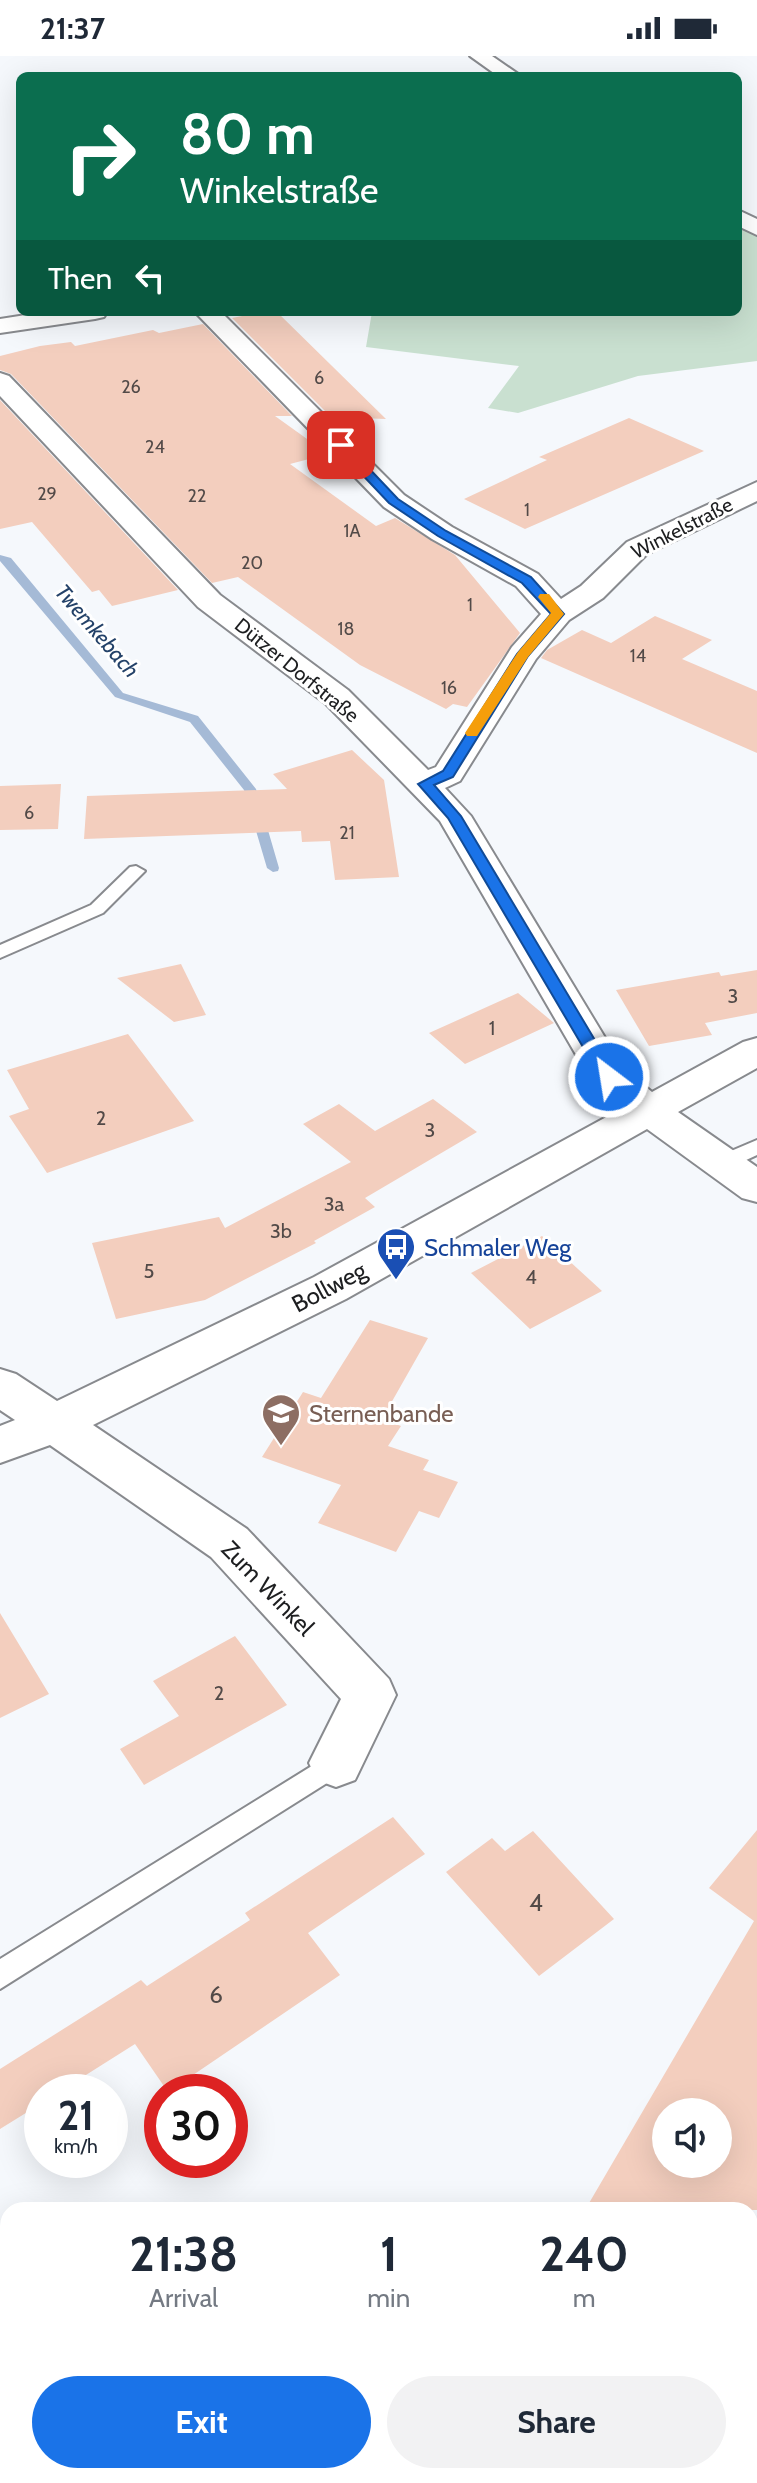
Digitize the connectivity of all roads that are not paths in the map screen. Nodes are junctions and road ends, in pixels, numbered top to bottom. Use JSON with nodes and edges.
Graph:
{"nodes":[{"id":1,"x":479,"y":56,"type":"edge"},
{"id":2,"x":505,"y":72,"type":"edge"},
{"id":3,"x":68,"y":316,"type":"edge"},
{"id":4,"x":211,"y":316,"type":"edge"},
{"id":5,"x":0,"y":326,"type":"edge"},
{"id":6,"x":0,"y":381,"type":"edge"},
{"id":7,"x":757,"y":490,"type":"edge"},
{"id":8,"x":558,"y":614,"type":"junction"},
{"id":9,"x":425,"y":784,"type":"junction"},
{"id":10,"x":136,"y":871,"type":"dead end"},
{"id":11,"x":0,"y":952,"type":"edge"},
{"id":12,"x":757,"y":1051,"type":"edge"},
{"id":13,"x":648,"y":1110,"type":"junction"},
{"id":14,"x":740,"y":1155,"type":"edge"},
{"id":15,"x":757,"y":1188,"type":"edge"},
{"id":16,"x":0,"y":1386,"type":"edge"},
{"id":17,"x":53,"y":1424,"type":"junction"},
{"id":18,"x":0,"y":1445,"type":"edge"},
{"id":19,"x":336,"y":1763,"type":"joint"},
{"id":20,"x":0,"y":1975,"type":"edge"}],
"edges":[{"from":1,"to":2,"type":"street"},
{"from":3,"to":5,"type":"street"},
{"from":4,"to":8,"type":"street"},
{"from":6,"to":9,"type":"street","name":"Dützer Dorfstraße"},
{"from":7,"to":8,"type":"street","name":"Winkelstraße"},
{"from":8,"to":9,"type":"street","name":"Winkelstraße"},
{"from":9,"to":13,"type":"street","name":"Dützer Dorfstraße"},
{"from":10,"to":11,"type":"lane"},
{"from":12,"to":13,"type":"street","name":"Bollweg"},
{"from":13,"to":14,"type":"street","name":"Dützer Dorfstraße"},
{"from":13,"to":17,"type":"street","name":"Bollweg"},
{"from":14,"to":15,"type":"street","name":"Dützer Dorfstraße"},
{"from":16,"to":17,"type":"street"},
{"from":17,"to":18,"type":"street","name":"Bollweg"},
{"from":17,"to":19,"type":"street","name":"Zum Winkel"},
{"from":19,"to":20,"type":"lane"}]}
